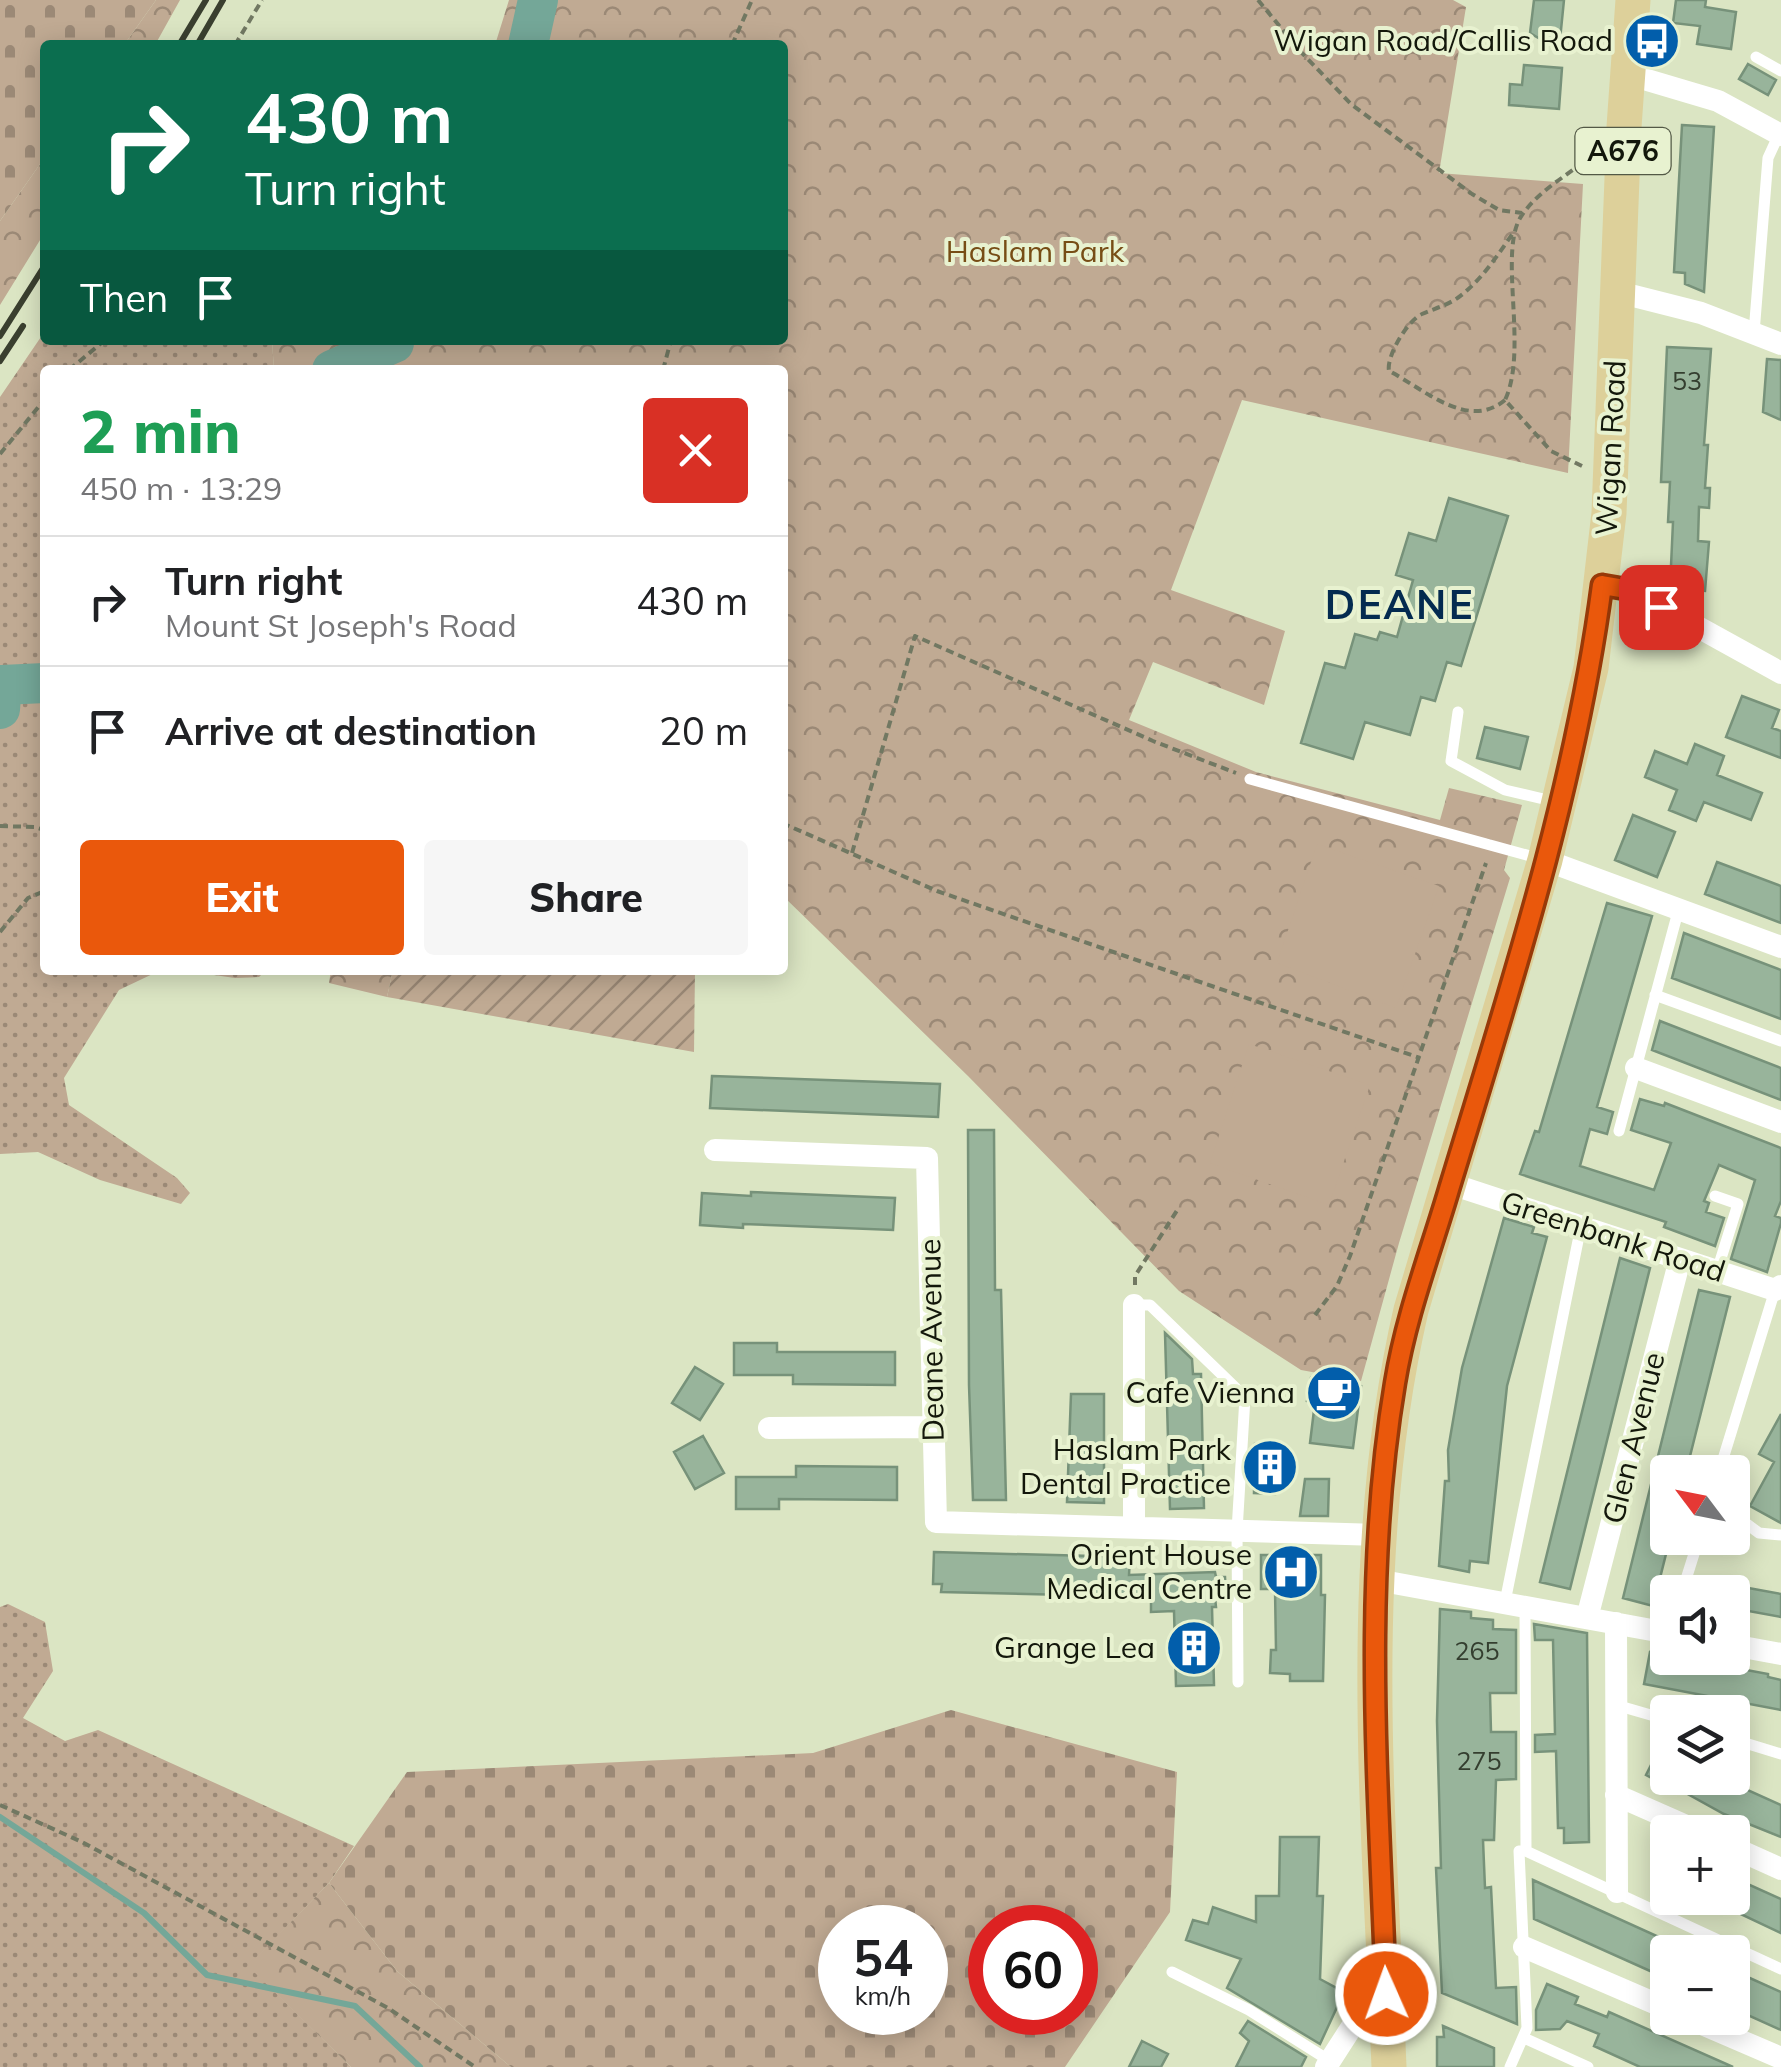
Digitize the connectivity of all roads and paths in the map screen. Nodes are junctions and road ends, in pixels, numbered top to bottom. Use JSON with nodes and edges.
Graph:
{"nodes":[{"id":1,"x":262,"y":0,"type":"edge"},
{"id":2,"x":752,"y":0,"type":"edge"},
{"id":3,"x":1258,"y":0,"type":"edge"},
{"id":4,"x":1632,"y":0,"type":"edge"},
{"id":5,"x":238,"y":40,"type":"edge"},
{"id":6,"x":734,"y":40,"type":"edge"},
{"id":7,"x":1756,"y":57,"type":"dead end"},
{"id":8,"x":1781,"y":72,"type":"edge"},
{"id":9,"x":1627,"y":74,"type":"junction"},
{"id":10,"x":1624,"y":127,"type":"junction"},
{"id":11,"x":1780,"y":135,"type":"edge"},
{"id":12,"x":1523,"y":213,"type":"junction"},
{"id":13,"x":1515,"y":228,"type":"junction"},
{"id":14,"x":1618,"y":292,"type":"junction"},
{"id":15,"x":1754,"y":333,"type":"junction"},
{"id":16,"x":1781,"y":344,"type":"edge"},
{"id":17,"x":99,"y":345,"type":"edge"},
{"id":18,"x":75,"y":365,"type":"edge"},
{"id":19,"x":1505,"y":400,"type":"junction"},
{"id":20,"x":40,"y":405,"type":"edge"},
{"id":21,"x":0,"y":454,"type":"edge"},
{"id":22,"x":1610,"y":477,"type":"junction"},
{"id":23,"x":1602,"y":585,"type":"junction"},
{"id":24,"x":1781,"y":673,"type":"edge"},
{"id":25,"x":1458,"y":712,"type":"dead end"},
{"id":26,"x":1250,"y":779,"type":"joint"},
{"id":27,"x":1560,"y":804,"type":"junction"},
{"id":28,"x":0,"y":826,"type":"edge"},
{"id":29,"x":788,"y":826,"type":"edge"},
{"id":30,"x":40,"y":829,"type":"edge"},
{"id":31,"x":1492,"y":845,"type":"junction"},
{"id":32,"x":852,"y":853,"type":"junction"},
{"id":33,"x":1545,"y":860,"type":"junction"},
{"id":34,"x":40,"y":892,"type":"edge"},
{"id":35,"x":1679,"y":907,"type":"junction"},
{"id":36,"x":0,"y":932,"type":"edge"},
{"id":37,"x":1781,"y":946,"type":"edge"},
{"id":38,"x":1656,"y":995,"type":"junction"},
{"id":39,"x":1781,"y":1041,"type":"edge"},
{"id":40,"x":1420,"y":1058,"type":"junction"},
{"id":41,"x":1636,"y":1068,"type":"junction"},
{"id":42,"x":1781,"y":1122,"type":"edge"},
{"id":43,"x":1618,"y":1131,"type":"dead end"},
{"id":44,"x":715,"y":1150,"type":"dead end"},
{"id":45,"x":1451,"y":1184,"type":"junction"},
{"id":46,"x":1715,"y":1196,"type":"dead end"},
{"id":47,"x":1178,"y":1209,"type":"dead end"},
{"id":48,"x":1581,"y":1226,"type":"junction"},
{"id":49,"x":1680,"y":1259,"type":"junction"},
{"id":50,"x":1717,"y":1270,"type":"junction"},
{"id":51,"x":1778,"y":1288,"type":"edge"},
{"id":52,"x":1134,"y":1305,"type":"junction"},
{"id":53,"x":1315,"y":1316,"type":"dead end"},
{"id":54,"x":934,"y":1427,"type":"junction"},
{"id":55,"x":769,"y":1428,"type":"dead end"},
{"id":56,"x":1724,"y":1455,"type":"edge"},
{"id":57,"x":1134,"y":1527,"type":"junction"},
{"id":58,"x":1750,"y":1527,"type":"edge"},
{"id":59,"x":1237,"y":1531,"type":"junction"},
{"id":60,"x":1781,"y":1534,"type":"edge"},
{"id":61,"x":1379,"y":1535,"type":"junction"},
{"id":62,"x":1377,"y":1580,"type":"junction"},
{"id":63,"x":1515,"y":1604,"type":"junction"},
{"id":64,"x":1587,"y":1618,"type":"junction"},
{"id":65,"x":1616,"y":1623,"type":"junction"},
{"id":66,"x":1650,"y":1630,"type":"edge"},
{"id":67,"x":1750,"y":1648,"type":"edge"},
{"id":68,"x":1781,"y":1654,"type":"edge"},
{"id":69,"x":1238,"y":1682,"type":"dead end"},
{"id":70,"x":1616,"y":1705,"type":"junction"},
{"id":71,"x":1650,"y":1715,"type":"edge"},
{"id":72,"x":1750,"y":1745,"type":"edge"},
{"id":73,"x":1781,"y":1754,"type":"edge"},
{"id":74,"x":1616,"y":1795,"type":"junction"},
{"id":75,"x":0,"y":1805,"type":"edge"},
{"id":76,"x":1661,"y":1815,"type":"edge"},
{"id":77,"x":1523,"y":1851,"type":"junction"},
{"id":78,"x":1750,"y":1855,"type":"edge"},
{"id":79,"x":1781,"y":1869,"type":"edge"},
{"id":80,"x":1617,"y":1892,"type":"junction"},
{"id":81,"x":1524,"y":1947,"type":"junction"},
{"id":82,"x":1781,"y":1969,"type":"edge"},
{"id":83,"x":1172,"y":1972,"type":"dead end"},
{"id":84,"x":1386,"y":1994,"type":"junction"},
{"id":85,"x":1650,"y":2001,"type":"edge"},
{"id":86,"x":1724,"y":2035,"type":"edge"},
{"id":87,"x":1524,"y":2038,"type":"junction"},
{"id":88,"x":1780,"y":2062,"type":"edge"},
{"id":89,"x":1328,"y":2064,"type":"edge"},
{"id":90,"x":475,"y":2067,"type":"edge"},
{"id":91,"x":1389,"y":2067,"type":"edge"},
{"id":92,"x":1510,"y":2067,"type":"edge"},
{"id":93,"x":1588,"y":2067,"type":"edge"}],
"edges":[{"from":1,"to":5,"type":"path"},
{"from":2,"to":6,"type":"path"},
{"from":3,"to":12,"type":"path"},
{"from":4,"to":9,"type":"main road","name":"Wigan Road","number":"A676"},
{"from":7,"to":8,"type":"lane"},
{"from":9,"to":10,"type":"main road","name":"Wigan Road","number":"A676"},
{"from":9,"to":11,"type":"street"},
{"from":10,"to":12,"type":"path"},
{"from":10,"to":14,"type":"main road","name":"Wigan Road","number":"A676"},
{"from":11,"to":15,"type":"lane"},
{"from":12,"to":13,"type":"path"},
{"from":13,"to":19,"type":"path"},
{"from":13,"to":19,"type":"path"},
{"from":14,"to":15,"type":"street"},
{"from":14,"to":22,"type":"main road","name":"Wigan Road","number":"A676"},
{"from":15,"to":16,"type":"street"},
{"from":17,"to":18,"type":"path"},
{"from":19,"to":22,"type":"path"},
{"from":20,"to":21,"type":"path"},
{"from":22,"to":23,"type":"main road","name":"Wigan Road","number":"A676"},
{"from":23,"to":24,"type":"street"},
{"from":23,"to":27,"type":"main road","name":"Wigan Road","number":"A676"},
{"from":25,"to":27,"type":"lane"},
{"from":26,"to":31,"type":"lane"},
{"from":26,"to":32,"type":"path"},
{"from":27,"to":33,"type":"main road","name":"Wigan Road","number":"A676"},
{"from":28,"to":30,"type":"path"},
{"from":29,"to":32,"type":"path"},
{"from":31,"to":33,"type":"lane"},
{"from":31,"to":40,"type":"path"},
{"from":32,"to":40,"type":"path"},
{"from":33,"to":35,"type":"street"},
{"from":33,"to":45,"type":"main road","name":"Wigan Road","number":"A676"},
{"from":34,"to":36,"type":"path"},
{"from":35,"to":37,"type":"street"},
{"from":35,"to":38,"type":"lane"},
{"from":38,"to":39,"type":"lane"},
{"from":38,"to":41,"type":"lane"},
{"from":40,"to":53,"type":"path"},
{"from":41,"to":42,"type":"street"},
{"from":41,"to":43,"type":"lane"},
{"from":44,"to":54,"type":"street","name":"Deane Avenue"},
{"from":45,"to":48,"type":"street","name":"Greenbank Road"},
{"from":45,"to":61,"type":"main road","name":"Wigan Road","number":"A676"},
{"from":46,"to":50,"type":"lane"},
{"from":47,"to":52,"type":"path"},
{"from":48,"to":49,"type":"street","name":"Greenbank Road"},
{"from":48,"to":63,"type":"lane"},
{"from":49,"to":50,"type":"street","name":"Greenbank Road"},
{"from":49,"to":64,"type":"street","name":"Glen Avenue"},
{"from":50,"to":51,"type":"street","name":"Greenbank Road"},
{"from":51,"to":56,"type":"lane"},
{"from":52,"to":57,"type":"street"},
{"from":52,"to":59,"type":"lane"},
{"from":54,"to":55,"type":"street"},
{"from":54,"to":57,"type":"street","name":"Deane Avenue"},
{"from":57,"to":59,"type":"street"},
{"from":58,"to":60,"type":"lane"},
{"from":59,"to":61,"type":"street"},
{"from":59,"to":69,"type":"lane"},
{"from":61,"to":62,"type":"main road","name":"Wigan Road","number":"A676"},
{"from":62,"to":63,"type":"street"},
{"from":62,"to":84,"type":"main road","name":"Wigan Road","number":"A676"},
{"from":63,"to":64,"type":"street"},
{"from":63,"to":77,"type":"lane"},
{"from":64,"to":65,"type":"street"},
{"from":65,"to":66,"type":"street"},
{"from":65,"to":70,"type":"street"},
{"from":67,"to":68,"type":"street"},
{"from":70,"to":71,"type":"lane"},
{"from":70,"to":74,"type":"street"},
{"from":72,"to":73,"type":"lane"},
{"from":74,"to":76,"type":"street"},
{"from":74,"to":80,"type":"street"},
{"from":75,"to":90,"type":"path"},
{"from":77,"to":80,"type":"lane"},
{"from":77,"to":81,"type":"lane"},
{"from":78,"to":79,"type":"street"},
{"from":80,"to":82,"type":"lane"},
{"from":81,"to":85,"type":"street"},
{"from":81,"to":87,"type":"lane"},
{"from":83,"to":89,"type":"lane"},
{"from":84,"to":89,"type":"street"},
{"from":84,"to":91,"type":"main road","name":"Wigan Road","number":"A676"},
{"from":86,"to":88,"type":"street"},
{"from":87,"to":92,"type":"lane"},
{"from":87,"to":93,"type":"lane"}]}
